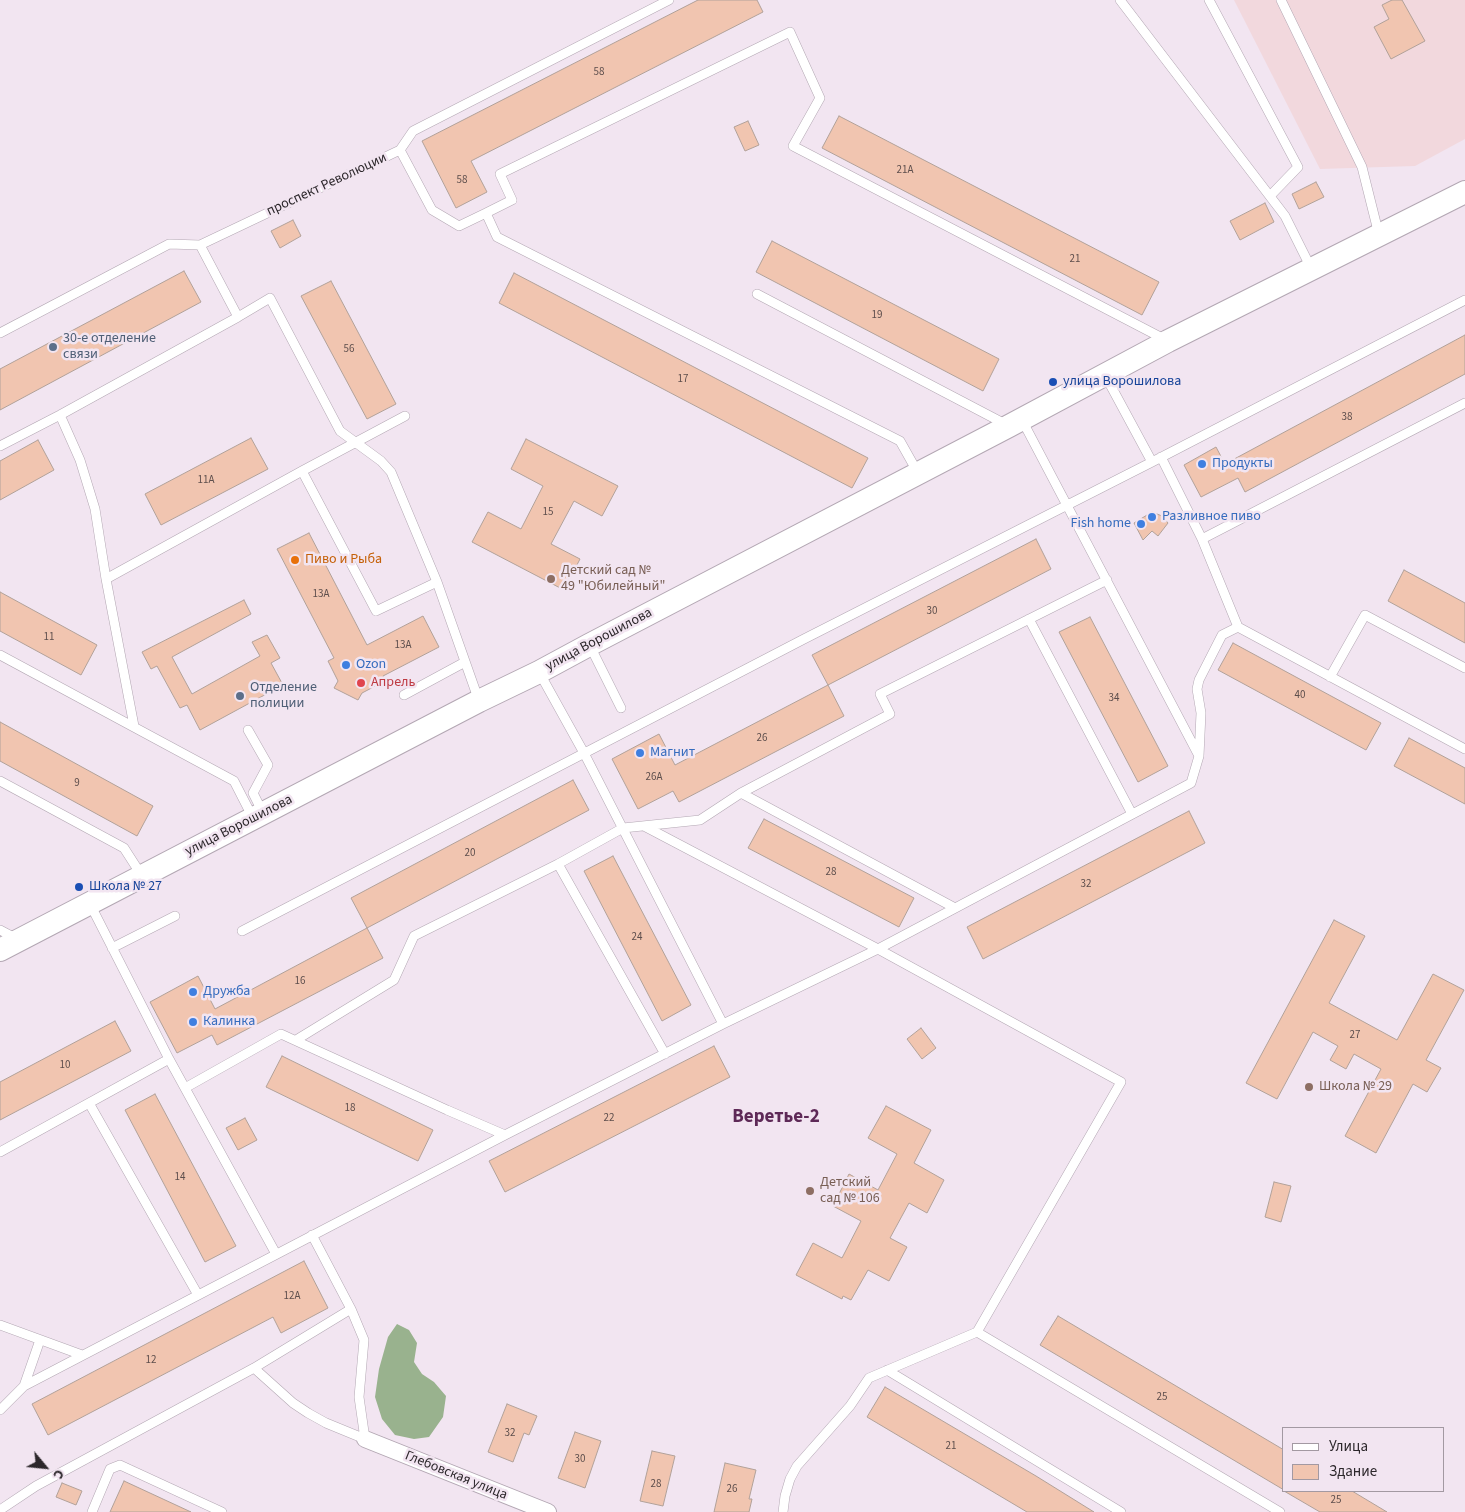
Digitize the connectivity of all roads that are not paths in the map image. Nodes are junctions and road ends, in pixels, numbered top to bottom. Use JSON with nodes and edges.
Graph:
{"nodes":[{"id":1,"x":669,"y":0,"type":"edge"},
{"id":2,"x":1120,"y":0,"type":"edge"},
{"id":3,"x":1209,"y":0,"type":"edge"},
{"id":4,"x":1280,"y":0,"type":"edge"},
{"id":5,"x":400,"y":150,"type":"junction"},
{"id":6,"x":1270,"y":196,"type":"junction"},
{"id":7,"x":1462,"y":197,"type":"edge"},
{"id":8,"x":486,"y":213,"type":"junction"},
{"id":9,"x":1380,"y":235,"type":"junction"},
{"id":10,"x":200,"y":245,"type":"junction"},
{"id":11,"x":1311,"y":270,"type":"junction"},
{"id":12,"x":757,"y":294,"type":"dead end"},
{"id":13,"x":1465,"y":300,"type":"edge"},
{"id":14,"x":238,"y":317,"type":"junction"},
{"id":15,"x":0,"y":333,"type":"edge"},
{"id":16,"x":1168,"y":341,"type":"junction"},
{"id":17,"x":1105,"y":376,"type":"junction"},
{"id":18,"x":1465,"y":403,"type":"edge"},
{"id":19,"x":60,"y":415,"type":"junction"},
{"id":20,"x":405,"y":416,"type":"dead end"},
{"id":21,"x":1016,"y":423,"type":"junction"},
{"id":22,"x":354,"y":443,"type":"junction"},
{"id":23,"x":0,"y":446,"type":"edge"},
{"id":24,"x":1162,"y":457,"type":"junction"},
{"id":25,"x":1152,"y":462,"type":"junction"},
{"id":26,"x":302,"y":471,"type":"junction"},
{"id":27,"x":918,"y":474,"type":"junction"},
{"id":28,"x":1067,"y":505,"type":"junction"},
{"id":29,"x":1202,"y":539,"type":"junction"},
{"id":30,"x":106,"y":579,"type":"junction"},
{"id":31,"x":1106,"y":580,"type":"junction"},
{"id":32,"x":437,"y":582,"type":"junction"},
{"id":33,"x":1029,"y":619,"type":"junction"},
{"id":34,"x":1238,"y":627,"type":"junction"},
{"id":35,"x":589,"y":644,"type":"junction"},
{"id":36,"x":0,"y":655,"type":"edge"},
{"id":37,"x":465,"y":662,"type":"junction"},
{"id":38,"x":1465,"y":668,"type":"edge"},
{"id":39,"x":539,"y":672,"type":"junction"},
{"id":40,"x":1330,"y":677,"type":"junction"},
{"id":41,"x":404,"y":695,"type":"dead end"},
{"id":42,"x":479,"y":702,"type":"junction"},
{"id":43,"x":621,"y":708,"type":"dead end"},
{"id":44,"x":134,"y":726,"type":"junction"},
{"id":45,"x":248,"y":730,"type":"dead end"},
{"id":46,"x":1465,"y":749,"type":"edge"},
{"id":47,"x":584,"y":753,"type":"junction"},
{"id":48,"x":1200,"y":756,"type":"junction"},
{"id":49,"x":0,"y":781,"type":"edge"},
{"id":50,"x":741,"y":793,"type":"junction"},
{"id":51,"x":1132,"y":814,"type":"junction"},
{"id":52,"x":258,"y":816,"type":"junction"},
{"id":53,"x":644,"y":826,"type":"junction"},
{"id":54,"x":623,"y":828,"type":"junction"},
{"id":55,"x":558,"y":864,"type":"junction"},
{"id":56,"x":142,"y":876,"type":"junction"},
{"id":57,"x":90,"y":904,"type":"junction"},
{"id":58,"x":955,"y":908,"type":"junction"},
{"id":59,"x":175,"y":916,"type":"dead end"},
{"id":60,"x":242,"y":931,"type":"dead end"},
{"id":61,"x":6,"y":940,"type":"edge"},
{"id":62,"x":112,"y":948,"type":"junction"},
{"id":63,"x":878,"y":949,"type":"junction"},
{"id":64,"x":723,"y":1024,"type":"junction"},
{"id":65,"x":296,"y":1040,"type":"junction"},
{"id":66,"x":665,"y":1054,"type":"junction"},
{"id":67,"x":169,"y":1060,"type":"junction"},
{"id":68,"x":185,"y":1088,"type":"junction"},
{"id":69,"x":89,"y":1103,"type":"junction"},
{"id":70,"x":505,"y":1135,"type":"junction"},
{"id":71,"x":0,"y":1152,"type":"edge"},
{"id":72,"x":312,"y":1235,"type":"junction"},
{"id":73,"x":276,"y":1254,"type":"junction"},
{"id":74,"x":198,"y":1295,"type":"junction"},
{"id":75,"x":351,"y":1309,"type":"junction"},
{"id":76,"x":0,"y":1324,"type":"edge"},
{"id":77,"x":977,"y":1332,"type":"junction"},
{"id":78,"x":40,"y":1340,"type":"junction"},
{"id":79,"x":82,"y":1355,"type":"junction"},
{"id":80,"x":254,"y":1368,"type":"junction"},
{"id":81,"x":887,"y":1370,"type":"junction"},
{"id":82,"x":24,"y":1386,"type":"junction"},
{"id":83,"x":0,"y":1410,"type":"edge"},
{"id":84,"x":365,"y":1439,"type":"junction"},
{"id":85,"x":0,"y":1510,"type":"edge"},
{"id":86,"x":92,"y":1512,"type":"edge"},
{"id":87,"x":222,"y":1512,"type":"edge"},
{"id":88,"x":548,"y":1512,"type":"edge"},
{"id":89,"x":783,"y":1512,"type":"edge"},
{"id":90,"x":1122,"y":1512,"type":"edge"},
{"id":91,"x":1280,"y":1512,"type":"edge"}],
"edges":[{"from":1,"to":5,"type":"lane","name":"проспект Революции"},
{"from":2,"to":6,"type":"lane"},
{"from":3,"to":6,"type":"lane"},
{"from":4,"to":9,"type":"lane"},
{"from":5,"to":8,"type":"lane"},
{"from":5,"to":10,"type":"lane","name":"проспект Революции"},
{"from":6,"to":11,"type":"lane"},
{"from":7,"to":9,"type":"main road","name":"улица Ворошилова"},
{"from":8,"to":16,"type":"lane"},
{"from":8,"to":27,"type":"lane"},
{"from":9,"to":11,"type":"main road","name":"улица Ворошилова"},
{"from":10,"to":14,"type":"lane"},
{"from":10,"to":15,"type":"lane","name":"проспект Революции"},
{"from":11,"to":16,"type":"main road","name":"улица Ворошилова"},
{"from":12,"to":21,"type":"lane"},
{"from":13,"to":24,"type":"lane"},
{"from":14,"to":19,"type":"lane"},
{"from":14,"to":22,"type":"lane"},
{"from":16,"to":17,"type":"main road","name":"улица Ворошилова"},
{"from":17,"to":21,"type":"main road","name":"улица Ворошилова"},
{"from":17,"to":25,"type":"lane"},
{"from":18,"to":29,"type":"lane"},
{"from":19,"to":23,"type":"lane"},
{"from":19,"to":30,"type":"lane"},
{"from":20,"to":22,"type":"lane"},
{"from":21,"to":27,"type":"main road","name":"улица Ворошилова"},
{"from":21,"to":28,"type":"lane"},
{"from":22,"to":26,"type":"lane"},
{"from":22,"to":32,"type":"lane"},
{"from":24,"to":25,"type":"lane"},
{"from":24,"to":29,"type":"lane"},
{"from":25,"to":28,"type":"lane"},
{"from":26,"to":30,"type":"lane"},
{"from":26,"to":32,"type":"lane"},
{"from":27,"to":35,"type":"main road","name":"улица Ворошилова"},
{"from":28,"to":31,"type":"lane"},
{"from":28,"to":47,"type":"lane"},
{"from":29,"to":34,"type":"lane"},
{"from":30,"to":44,"type":"lane"},
{"from":31,"to":33,"type":"lane"},
{"from":31,"to":48,"type":"lane"},
{"from":32,"to":37,"type":"lane"},
{"from":33,"to":50,"type":"lane"},
{"from":33,"to":51,"type":"lane"},
{"from":34,"to":40,"type":"lane"},
{"from":34,"to":48,"type":"lane"},
{"from":35,"to":39,"type":"main road","name":"улица Ворошилова"},
{"from":35,"to":43,"type":"lane"},
{"from":36,"to":44,"type":"lane"},
{"from":37,"to":41,"type":"lane"},
{"from":37,"to":42,"type":"lane"},
{"from":38,"to":40,"type":"lane"},
{"from":39,"to":42,"type":"main road","name":"улица Ворошилова"},
{"from":39,"to":47,"type":"lane"},
{"from":40,"to":46,"type":"lane"},
{"from":42,"to":52,"type":"main road","name":"улица Ворошилова"},
{"from":44,"to":52,"type":"lane"},
{"from":45,"to":52,"type":"lane"},
{"from":47,"to":54,"type":"lane"},
{"from":47,"to":60,"type":"lane"},
{"from":48,"to":51,"type":"lane"},
{"from":49,"to":56,"type":"lane"},
{"from":50,"to":53,"type":"lane"},
{"from":50,"to":58,"type":"lane"},
{"from":51,"to":58,"type":"lane"},
{"from":52,"to":56,"type":"main road","name":"улица Ворошилова"},
{"from":53,"to":54,"type":"lane"},
{"from":53,"to":63,"type":"lane"},
{"from":54,"to":55,"type":"lane"},
{"from":54,"to":64,"type":"lane"},
{"from":55,"to":65,"type":"lane"},
{"from":55,"to":66,"type":"lane"},
{"from":56,"to":57,"type":"main road","name":"улица Ворошилова"},
{"from":57,"to":61,"type":"main road","name":"улица Ворошилова"},
{"from":57,"to":62,"type":"lane"},
{"from":58,"to":63,"type":"lane"},
{"from":59,"to":62,"type":"lane"},
{"from":62,"to":67,"type":"lane"},
{"from":63,"to":64,"type":"lane"},
{"from":63,"to":77,"type":"lane"},
{"from":64,"to":66,"type":"lane"},
{"from":65,"to":68,"type":"lane"},
{"from":65,"to":70,"type":"lane"},
{"from":66,"to":70,"type":"lane"},
{"from":67,"to":68,"type":"lane"},
{"from":67,"to":69,"type":"lane"},
{"from":68,"to":73,"type":"lane"},
{"from":69,"to":71,"type":"lane"},
{"from":69,"to":74,"type":"lane"},
{"from":70,"to":72,"type":"lane"},
{"from":72,"to":73,"type":"lane"},
{"from":72,"to":75,"type":"lane"},
{"from":73,"to":74,"type":"lane"},
{"from":74,"to":79,"type":"lane"},
{"from":75,"to":80,"type":"lane"},
{"from":75,"to":84,"type":"lane"},
{"from":76,"to":78,"type":"lane"},
{"from":77,"to":81,"type":"lane"},
{"from":77,"to":91,"type":"lane"},
{"from":78,"to":79,"type":"lane"},
{"from":78,"to":82,"type":"lane"},
{"from":79,"to":82,"type":"lane"},
{"from":80,"to":84,"type":"lane"},
{"from":80,"to":85,"type":"lane"},
{"from":81,"to":89,"type":"lane"},
{"from":81,"to":90,"type":"lane"},
{"from":82,"to":83,"type":"lane"},
{"from":84,"to":88,"type":"street","name":"Глебовская улица"},
{"from":86,"to":87,"type":"lane"}]}
